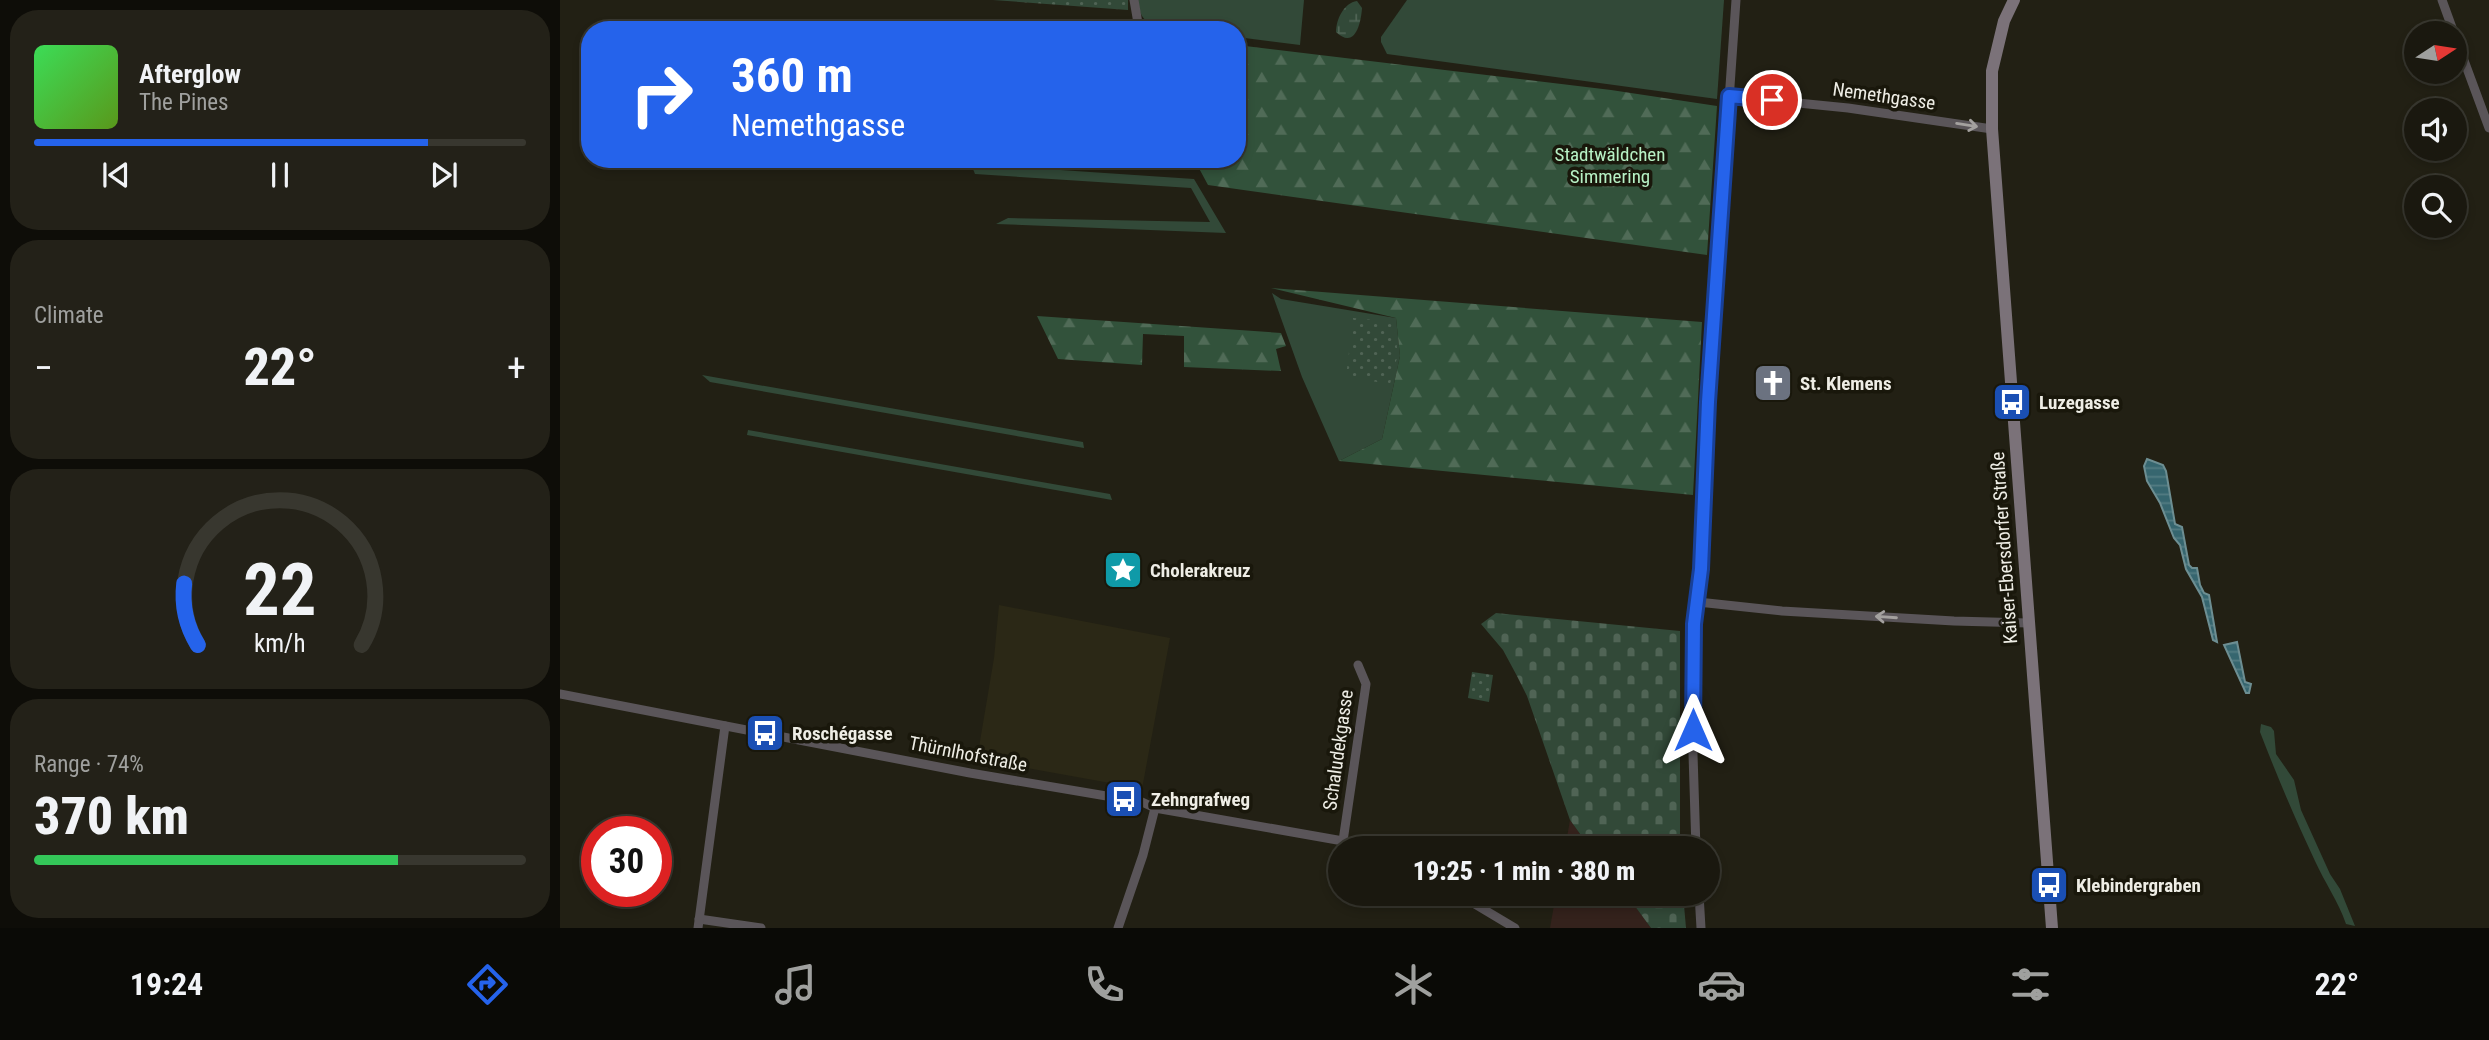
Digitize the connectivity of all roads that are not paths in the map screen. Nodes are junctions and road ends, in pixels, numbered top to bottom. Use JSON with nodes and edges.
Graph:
{"nodes":[{"id":1,"x":1134,"y":0,"type":"edge"},
{"id":2,"x":1736,"y":0,"type":"edge"},
{"id":3,"x":2014,"y":0,"type":"edge"},
{"id":4,"x":2442,"y":0,"type":"edge"},
{"id":5,"x":1138,"y":21,"type":"edge"},
{"id":6,"x":2450,"y":21,"type":"edge"},
{"id":7,"x":2468,"y":71,"type":"edge"},
{"id":8,"x":1729,"y":96,"type":"junction"},
{"id":9,"x":2489,"y":128,"type":"edge"},
{"id":10,"x":1992,"y":129,"type":"junction"},
{"id":11,"x":1698,"y":602,"type":"junction"},
{"id":12,"x":2028,"y":623,"type":"junction"},
{"id":13,"x":1358,"y":665,"type":"dead end"},
{"id":14,"x":560,"y":694,"type":"edge"},
{"id":15,"x":725,"y":726,"type":"junction"},
{"id":16,"x":1155,"y":808,"type":"junction"},
{"id":17,"x":1344,"y":836,"type":"edge"},
{"id":18,"x":1696,"y":836,"type":"edge"},
{"id":19,"x":1328,"y":838,"type":"edge"},
{"id":20,"x":1478,"y":906,"type":"edge"},
{"id":21,"x":1700,"y":906,"type":"edge"},
{"id":22,"x":699,"y":924,"type":"edge"},
{"id":23,"x":761,"y":928,"type":"edge"},
{"id":24,"x":1118,"y":928,"type":"edge"},
{"id":25,"x":1515,"y":928,"type":"edge"},
{"id":26,"x":1701,"y":928,"type":"edge"},
{"id":27,"x":2052,"y":928,"type":"edge"}],
"edges":[{"from":1,"to":5,"type":"street"},
{"from":2,"to":8,"type":"street"},
{"from":3,"to":10,"type":"main road","name":"Kaiser-Ebersdorfer Straße"},
{"from":4,"to":6,"type":"street"},
{"from":7,"to":9,"type":"street"},
{"from":8,"to":10,"type":"street","name":"Nemethgasse","one_way":true},
{"from":8,"to":11,"type":"street"},
{"from":10,"to":12,"type":"main road","name":"Kaiser-Ebersdorfer Straße"},
{"from":12,"to":11,"type":"street","one_way":true},
{"from":11,"to":18,"type":"street"},
{"from":12,"to":27,"type":"main road","name":"Kaiser-Ebersdorfer Straße"},
{"from":13,"to":17,"type":"street","name":"Schaludekgasse"},
{"from":14,"to":15,"type":"street","name":"Thürnlhofstraße"},
{"from":15,"to":16,"type":"street","name":"Thürnlhofstraße"},
{"from":15,"to":22,"type":"street"},
{"from":16,"to":19,"type":"street","name":"Thürnlhofstraße"},
{"from":16,"to":24,"type":"street"},
{"from":20,"to":25,"type":"street"},
{"from":21,"to":26,"type":"street"},
{"from":22,"to":23,"type":"street"}]}
